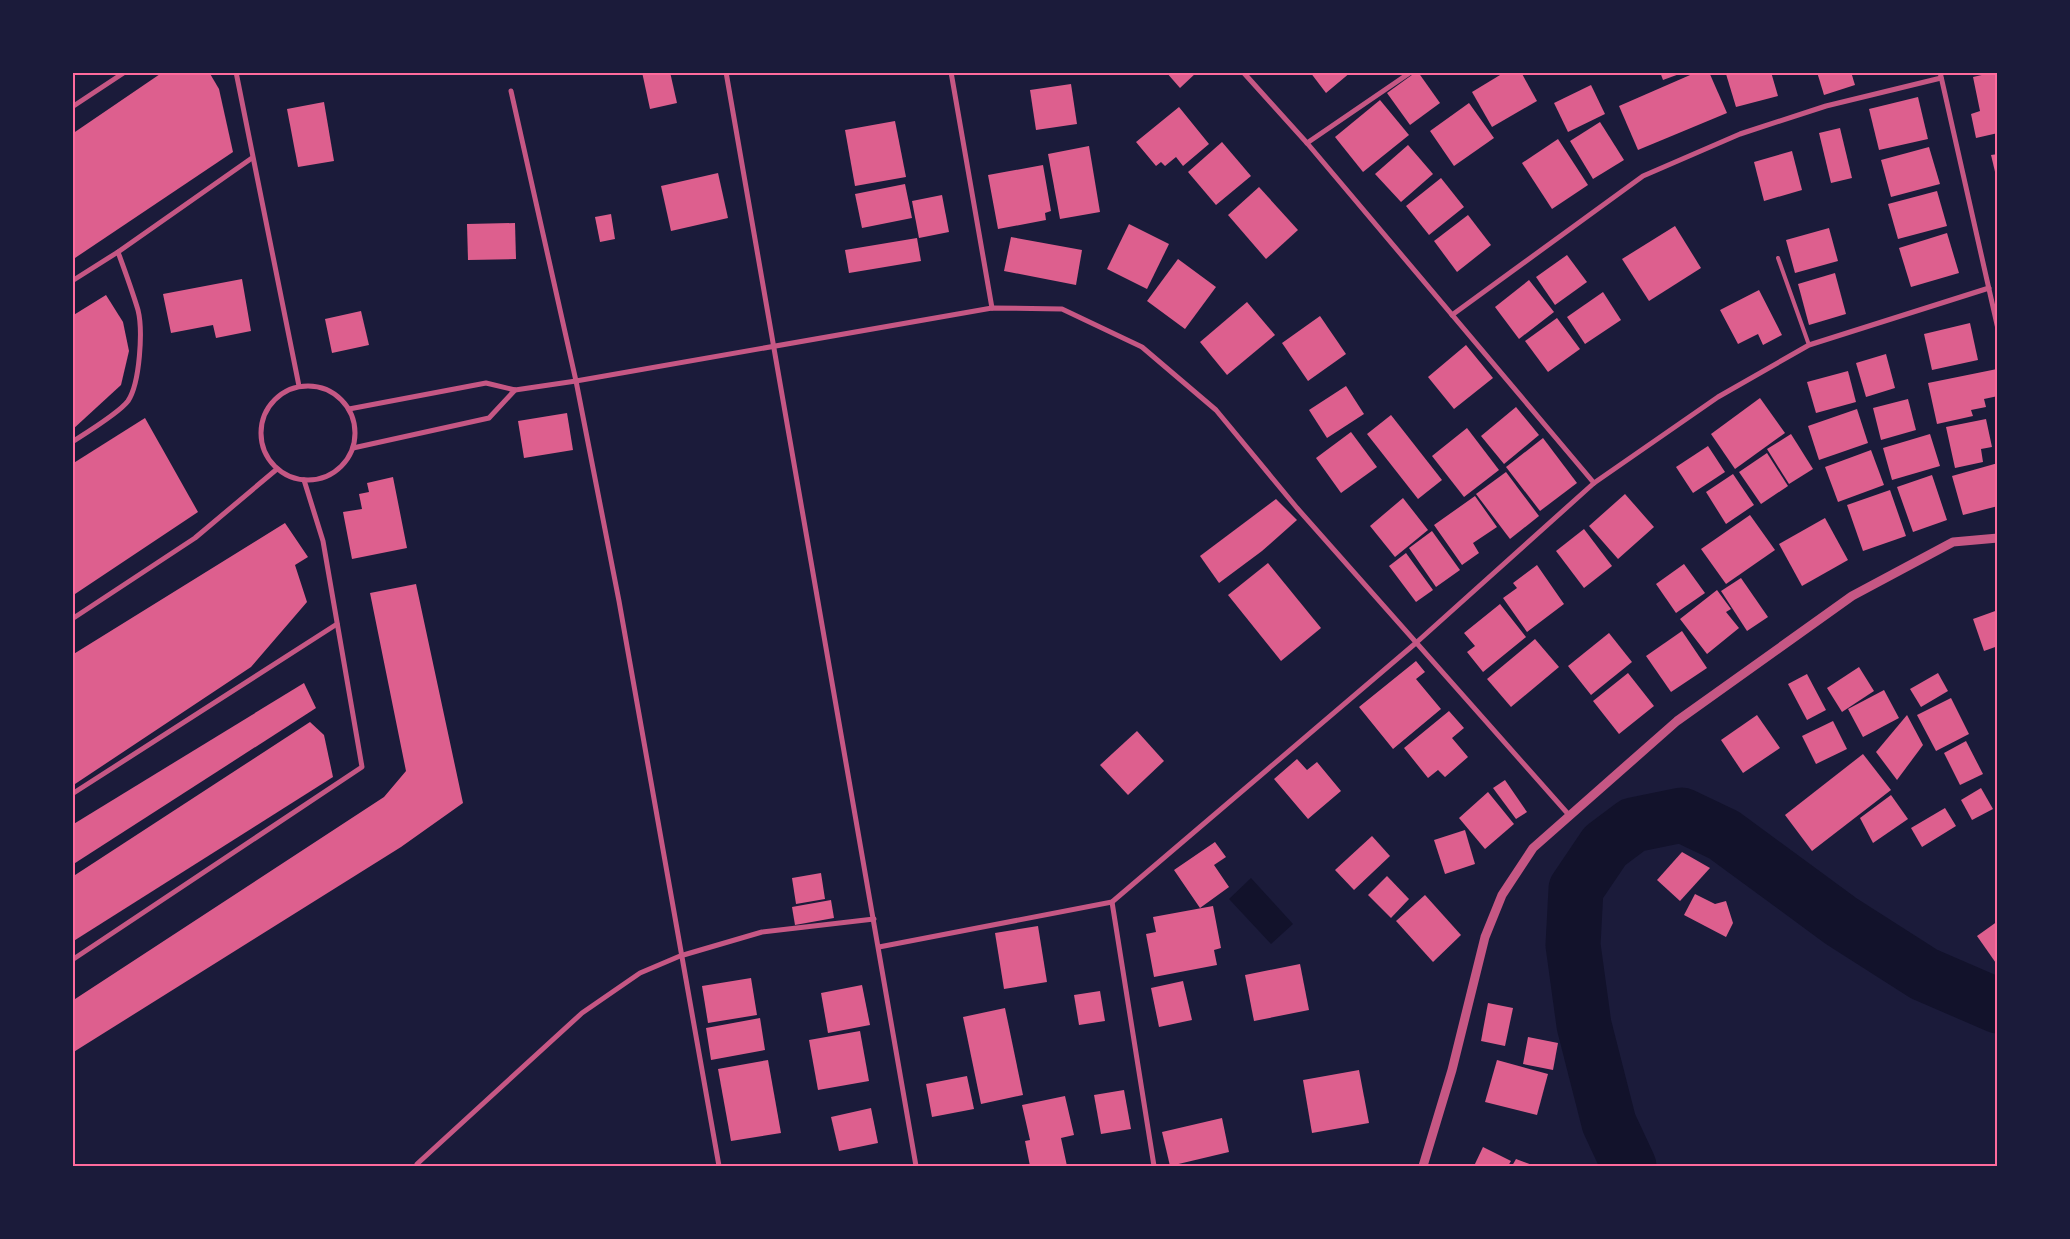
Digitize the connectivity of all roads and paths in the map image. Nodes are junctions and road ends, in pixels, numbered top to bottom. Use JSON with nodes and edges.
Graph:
{"nodes":[{"id":1,"x":124,"y":72,"type":"edge"},
{"id":2,"x":236,"y":72,"type":"edge"},
{"id":3,"x":726,"y":72,"type":"edge"},
{"id":4,"x":951,"y":72,"type":"edge"},
{"id":5,"x":1243,"y":72,"type":"edge"},
{"id":6,"x":1411,"y":72,"type":"edge"},
{"id":7,"x":1941,"y":75,"type":"edge"},
{"id":8,"x":511,"y":91,"type":"dead end"},
{"id":9,"x":72,"y":107,"type":"edge"},
{"id":10,"x":1307,"y":143,"type":"junction"},
{"id":11,"x":252,"y":158,"type":"junction"},
{"id":12,"x":118,"y":252,"type":"junction"},
{"id":13,"x":1778,"y":258,"type":"dead end"},
{"id":14,"x":72,"y":281,"type":"edge"},
{"id":15,"x":1989,"y":288,"type":"junction"},
{"id":16,"x":992,"y":308,"type":"junction"},
{"id":17,"x":1452,"y":315,"type":"junction"},
{"id":18,"x":1998,"y":329,"type":"edge"},
{"id":19,"x":1809,"y":345,"type":"junction"},
{"id":20,"x":774,"y":347,"type":"junction"},
{"id":21,"x":576,"y":381,"type":"junction"},
{"id":22,"x":299,"y":386,"type":"junction"},
{"id":23,"x":515,"y":390,"type":"junction"},
{"id":24,"x":349,"y":409,"type":"junction"},
{"id":25,"x":72,"y":442,"type":"edge"},
{"id":26,"x":353,"y":448,"type":"junction"},
{"id":27,"x":277,"y":469,"type":"junction"},
{"id":28,"x":304,"y":480,"type":"junction"},
{"id":29,"x":1594,"y":483,"type":"junction"},
{"id":30,"x":1998,"y":538,"type":"edge"},
{"id":31,"x":72,"y":619,"type":"edge"},
{"id":32,"x":337,"y":624,"type":"junction"},
{"id":33,"x":1417,"y":642,"type":"junction"},
{"id":34,"x":72,"y":794,"type":"edge"},
{"id":35,"x":1569,"y":814,"type":"junction"},
{"id":36,"x":1112,"y":902,"type":"junction"},
{"id":37,"x":874,"y":919,"type":"junction"},
{"id":38,"x":878,"y":947,"type":"junction"},
{"id":39,"x":680,"y":956,"type":"junction"},
{"id":40,"x":72,"y":960,"type":"edge"},
{"id":41,"x":417,"y":1164,"type":"dead end"},
{"id":42,"x":719,"y":1166,"type":"edge"},
{"id":43,"x":916,"y":1166,"type":"edge"},
{"id":44,"x":1154,"y":1166,"type":"edge"},
{"id":45,"x":1423,"y":1166,"type":"edge"}],
"edges":[{"from":1,"to":9,"type":"street"},
{"from":2,"to":11,"type":"street"},
{"from":3,"to":20,"type":"street"},
{"from":4,"to":16,"type":"street"},
{"from":5,"to":10,"type":"street"},
{"from":6,"to":10,"type":"street"},
{"from":7,"to":15,"type":"street"},
{"from":7,"to":17,"type":"street"},
{"from":8,"to":21,"type":"street"},
{"from":10,"to":17,"type":"street"},
{"from":11,"to":12,"type":"street"},
{"from":11,"to":22,"type":"street"},
{"from":12,"to":14,"type":"street"},
{"from":12,"to":25,"type":"street"},
{"from":13,"to":19,"type":"lane"},
{"from":15,"to":18,"type":"street"},
{"from":15,"to":19,"type":"street"},
{"from":16,"to":20,"type":"street"},
{"from":16,"to":33,"type":"street"},
{"from":17,"to":29,"type":"street"},
{"from":19,"to":29,"type":"street"},
{"from":20,"to":21,"type":"street"},
{"from":20,"to":37,"type":"street"},
{"from":21,"to":23,"type":"street"},
{"from":21,"to":39,"type":"street"},
{"from":22,"to":24,"type":"street"},
{"from":22,"to":27,"type":"street"},
{"from":23,"to":24,"type":"street"},
{"from":23,"to":26,"type":"street"},
{"from":24,"to":26,"type":"street"},
{"from":26,"to":28,"type":"street"},
{"from":27,"to":28,"type":"street"},
{"from":27,"to":31,"type":"street"},
{"from":28,"to":32,"type":"street"},
{"from":29,"to":33,"type":"street"},
{"from":30,"to":35,"type":"street"},
{"from":32,"to":34,"type":"street"},
{"from":32,"to":40,"type":"street"},
{"from":33,"to":35,"type":"street"},
{"from":33,"to":36,"type":"street"},
{"from":35,"to":45,"type":"street"},
{"from":36,"to":38,"type":"street"},
{"from":36,"to":44,"type":"street"},
{"from":37,"to":38,"type":"street"},
{"from":37,"to":39,"type":"street"},
{"from":38,"to":43,"type":"street"},
{"from":39,"to":41,"type":"street"},
{"from":39,"to":42,"type":"street"}]}
